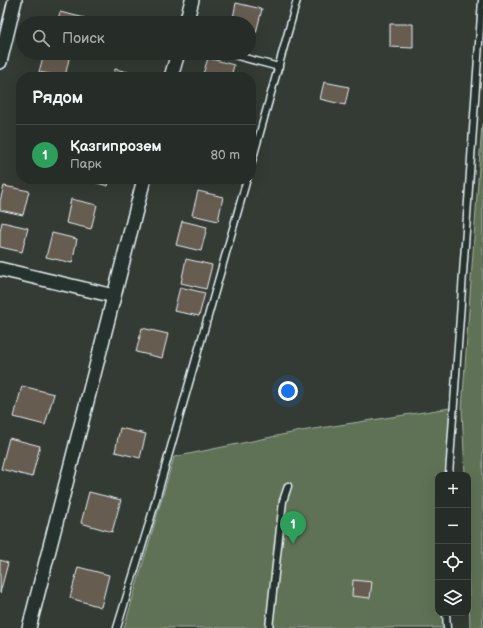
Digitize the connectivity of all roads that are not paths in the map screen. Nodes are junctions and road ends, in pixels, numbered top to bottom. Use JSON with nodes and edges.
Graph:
{"nodes":[{"id":1,"x":15,"y":0,"type":"edge"},
{"id":2,"x":192,"y":0,"type":"edge"},
{"id":3,"x":297,"y":0,"type":"edge"},
{"id":4,"x":482,"y":0,"type":"edge"},
{"id":5,"x":188,"y":16,"type":"edge"},
{"id":6,"x":176,"y":60,"type":"edge"},
{"id":7,"x":252,"y":60,"type":"edge"},
{"id":8,"x":0,"y":62,"type":"edge"},
{"id":9,"x":279,"y":67,"type":"junction"},
{"id":10,"x":480,"y":71,"type":"edge"},
{"id":11,"x":172,"y":72,"type":"edge"},
{"id":12,"x":256,"y":148,"type":"edge"},
{"id":13,"x":143,"y":184,"type":"edge"},
{"id":14,"x":246,"y":184,"type":"edge"},
{"id":15,"x":0,"y":269,"type":"edge"},
{"id":16,"x":114,"y":296,"type":"junction"},
{"id":17,"x":449,"y":472,"type":"edge"},
{"id":18,"x":288,"y":486,"type":"dead end"},
{"id":19,"x":446,"y":616,"type":"edge"},
{"id":20,"x":29,"y":628,"type":"edge"},
{"id":21,"x":117,"y":628,"type":"edge"},
{"id":22,"x":269,"y":628,"type":"edge"},
{"id":23,"x":447,"y":628,"type":"edge"}],
"edges":[{"from":1,"to":8,"type":"street"},
{"from":2,"to":5,"type":"street"},
{"from":3,"to":9,"type":"lane"},
{"from":4,"to":10,"type":"lane"},
{"from":6,"to":11,"type":"street"},
{"from":7,"to":9,"type":"lane"},
{"from":9,"to":12,"type":"lane"},
{"from":10,"to":17,"type":"lane"},
{"from":13,"to":16,"type":"street"},
{"from":14,"to":21,"type":"lane"},
{"from":15,"to":16,"type":"street"},
{"from":16,"to":20,"type":"street"},
{"from":18,"to":22,"type":"lane"},
{"from":19,"to":23,"type":"lane"}]}
